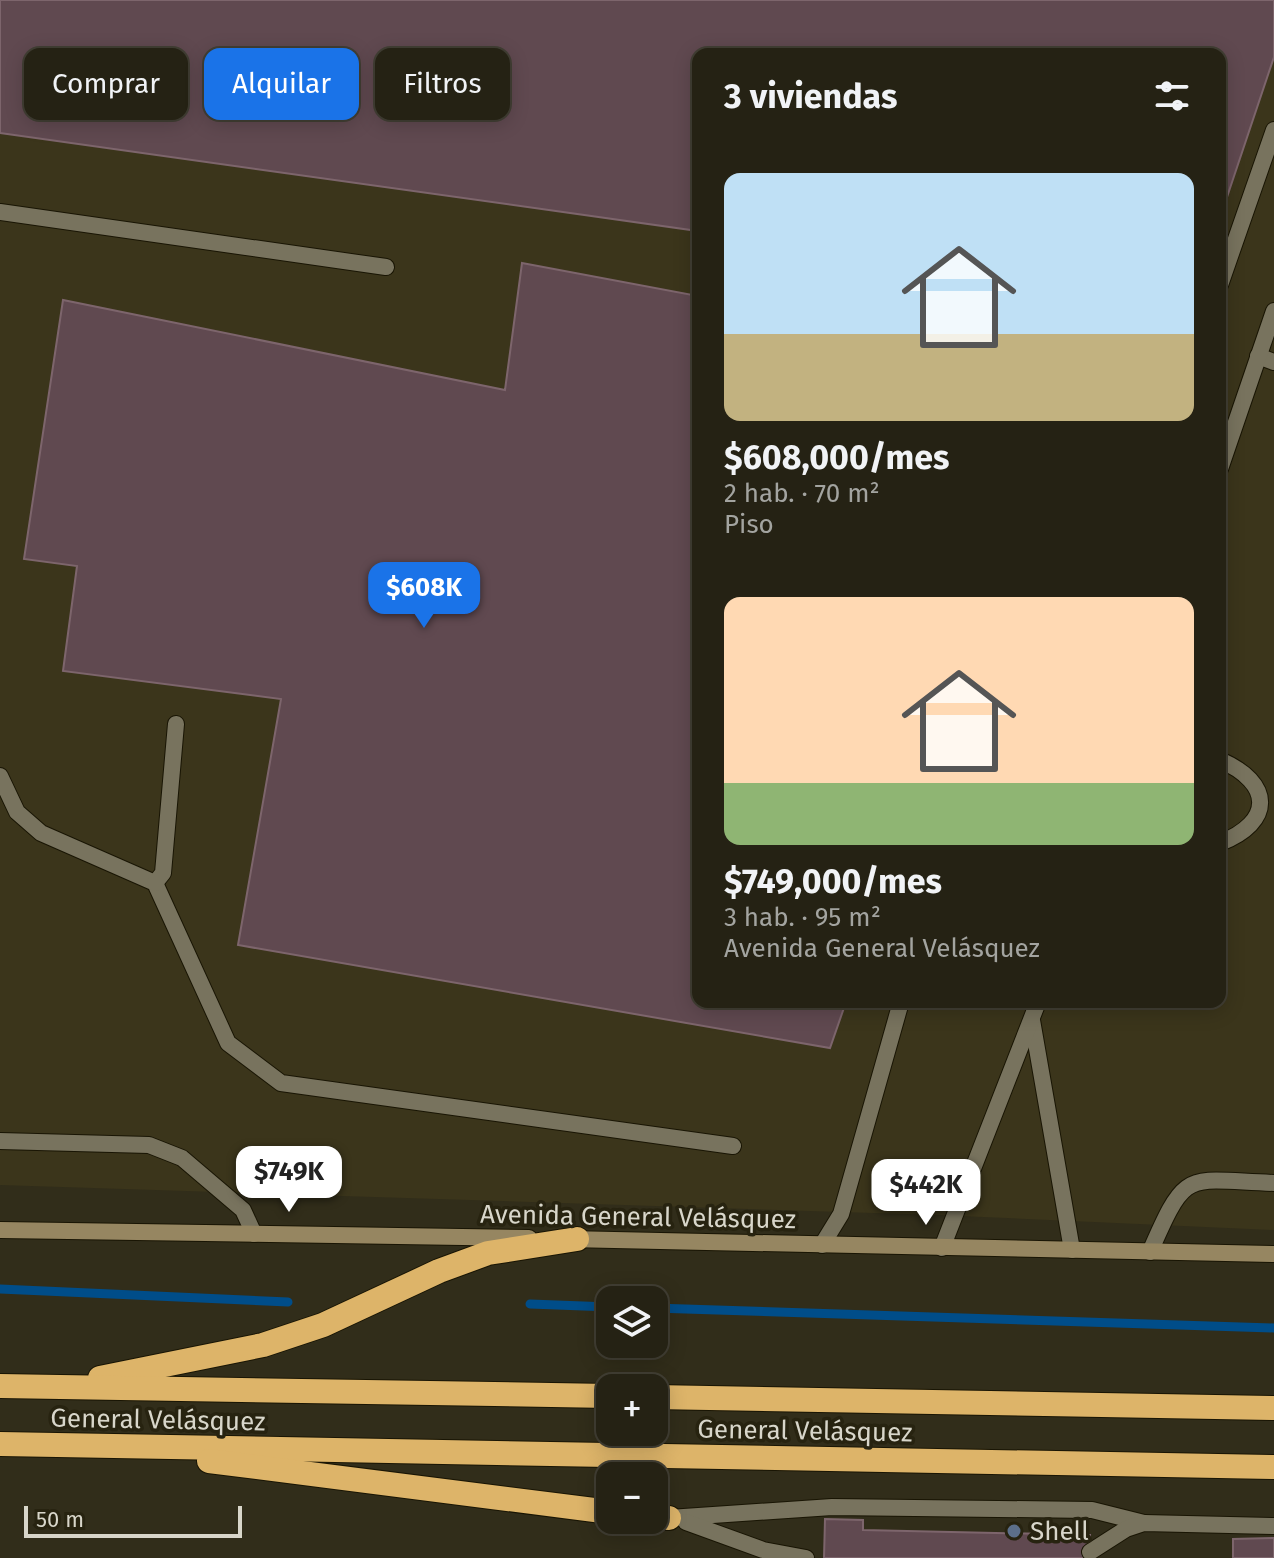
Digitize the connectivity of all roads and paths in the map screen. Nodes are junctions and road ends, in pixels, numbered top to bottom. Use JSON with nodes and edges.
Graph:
{"nodes":[{"id":1,"x":1274,"y":130,"type":"edge"},
{"id":2,"x":0,"y":212,"type":"edge"},
{"id":3,"x":386,"y":267,"type":"dead end"},
{"id":4,"x":1226,"y":268,"type":"edge"},
{"id":5,"x":1274,"y":311,"type":"edge"},
{"id":6,"x":1266,"y":359,"type":"edge"},
{"id":7,"x":1226,"y":455,"type":"edge"},
{"id":8,"x":176,"y":724,"type":"dead end"},
{"id":9,"x":1226,"y":763,"type":"edge"},
{"id":10,"x":0,"y":776,"type":"edge"},
{"id":11,"x":1268,"y":802,"type":"edge"},
{"id":12,"x":1226,"y":839,"type":"edge"},
{"id":13,"x":155,"y":883,"type":"junction"},
{"id":14,"x":899,"y":1008,"type":"edge"},
{"id":15,"x":1036,"y":1008,"type":"edge"},
{"id":16,"x":1032,"y":1019,"type":"junction"},
{"id":17,"x":0,"y":1141,"type":"edge"},
{"id":18,"x":733,"y":1146,"type":"dead end"},
{"id":19,"x":1274,"y":1183,"type":"edge"},
{"id":20,"x":0,"y":1230,"type":"edge"},
{"id":21,"x":254,"y":1234,"type":"junction"},
{"id":22,"x":577,"y":1239,"type":"junction"},
{"id":23,"x":822,"y":1245,"type":"junction"},
{"id":24,"x":942,"y":1248,"type":"junction"},
{"id":25,"x":1072,"y":1250,"type":"junction"},
{"id":26,"x":1150,"y":1252,"type":"junction"},
{"id":27,"x":1274,"y":1254,"type":"edge"},
{"id":28,"x":0,"y":1386,"type":"edge"},
{"id":29,"x":54,"y":1386,"type":"junction"},
{"id":30,"x":596,"y":1396,"type":"edge"},
{"id":31,"x":668,"y":1397,"type":"edge"},
{"id":32,"x":1274,"y":1408,"type":"edge"},
{"id":33,"x":0,"y":1444,"type":"edge"},
{"id":34,"x":144,"y":1448,"type":"junction"},
{"id":35,"x":1274,"y":1467,"type":"edge"},
{"id":36,"x":596,"y":1510,"type":"edge"},
{"id":37,"x":668,"y":1518,"type":"edge"},
{"id":38,"x":668,"y":1520,"type":"edge"},
{"id":39,"x":1144,"y":1523,"type":"junction"},
{"id":40,"x":1274,"y":1526,"type":"edge"},
{"id":41,"x":1090,"y":1552,"type":"dead end"},
{"id":42,"x":806,"y":1558,"type":"edge"}],
"edges":[{"from":1,"to":4,"type":"lane"},
{"from":2,"to":3,"type":"lane"},
{"from":5,"to":6,"type":"lane"},
{"from":6,"to":7,"type":"lane"},
{"from":8,"to":13,"type":"lane"},
{"from":9,"to":11,"type":"lane"},
{"from":10,"to":13,"type":"lane"},
{"from":11,"to":12,"type":"lane"},
{"from":13,"to":18,"type":"lane"},
{"from":14,"to":23,"type":"lane"},
{"from":15,"to":16,"type":"lane"},
{"from":16,"to":24,"type":"lane"},
{"from":16,"to":25,"type":"lane"},
{"from":17,"to":21,"type":"lane"},
{"from":19,"to":26,"type":"lane"},
{"from":20,"to":21,"type":"main road","name":"Avenida General Velásquez"},
{"from":21,"to":22,"type":"main road","name":"Avenida General Velásquez"},
{"from":22,"to":23,"type":"main road","name":"Avenida General Velásquez"},
{"from":22,"to":29,"type":"highway"},
{"from":23,"to":24,"type":"main road","name":"Avenida General Velásquez"},
{"from":24,"to":25,"type":"main road","name":"Avenida General Velásquez"},
{"from":25,"to":26,"type":"main road","name":"Avenida General Velásquez"},
{"from":26,"to":27,"type":"main road","name":"Avenida General Velásquez"},
{"from":28,"to":29,"type":"highway","name":"General Velásquez"},
{"from":29,"to":30,"type":"highway","name":"General Velásquez"},
{"from":31,"to":32,"type":"highway","name":"General Velásquez"},
{"from":33,"to":34,"type":"highway","name":"General Velásquez"},
{"from":34,"to":35,"type":"highway","name":"General Velásquez"},
{"from":34,"to":36,"type":"highway"},
{"from":37,"to":39,"type":"lane"},
{"from":38,"to":42,"type":"lane"},
{"from":39,"to":40,"type":"lane"},
{"from":39,"to":41,"type":"lane"}]}
